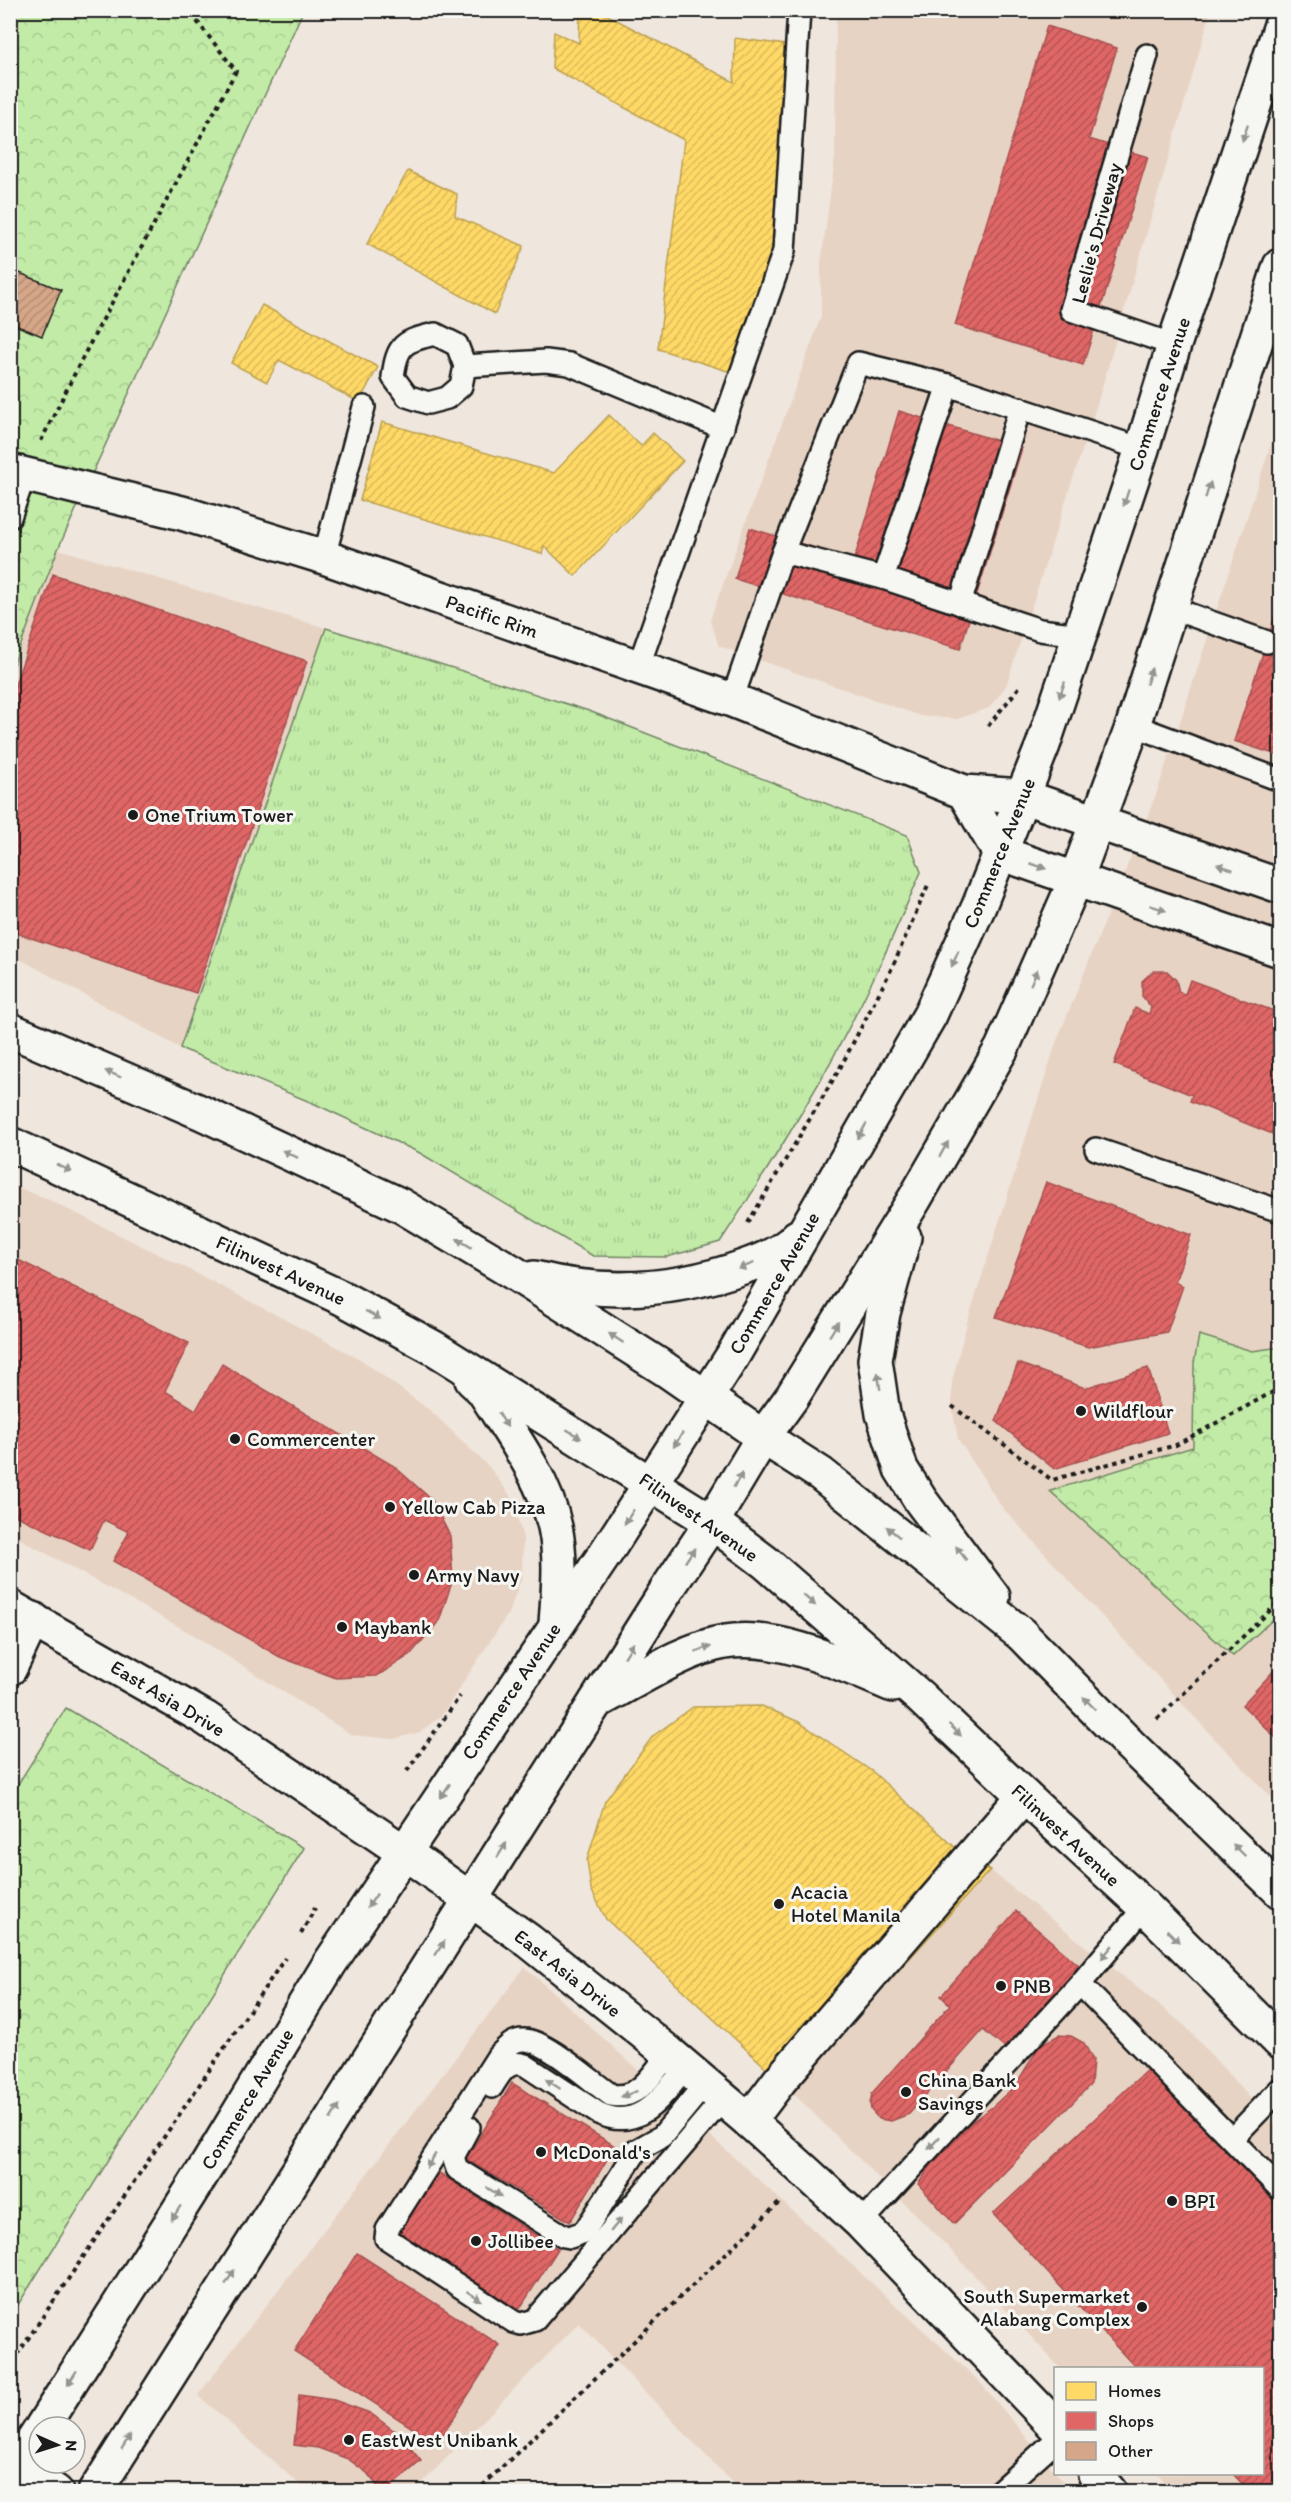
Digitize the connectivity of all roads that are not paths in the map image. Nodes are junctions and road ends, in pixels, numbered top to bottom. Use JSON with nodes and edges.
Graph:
{"nodes":[{"id":1,"x":799,"y":10,"type":"edge"},
{"id":2,"x":1281,"y":28,"type":"edge"},
{"id":3,"x":1147,"y":55,"type":"dead end"},
{"id":4,"x":1272,"y":79,"type":"edge"},
{"id":5,"x":1281,"y":266,"type":"edge"},
{"id":6,"x":1174,"y":345,"type":"junction"},
{"id":7,"x":465,"y":366,"type":"dead end"},
{"id":8,"x":948,"y":385,"type":"junction"},
{"id":9,"x":363,"y":407,"type":"dead end"},
{"id":10,"x":1020,"y":408,"type":"junction"},
{"id":11,"x":723,"y":428,"type":"junction"},
{"id":12,"x":1142,"y":449,"type":"junction"},
{"id":13,"x":18,"y":472,"type":"edge"},
{"id":14,"x":10,"y":517,"type":"edge"},
{"id":15,"x":783,"y":552,"type":"junction"},
{"id":16,"x":324,"y":557,"type":"junction"},
{"id":17,"x":882,"y":578,"type":"junction"},
{"id":18,"x":960,"y":604,"type":"junction"},
{"id":19,"x":1171,"y":608,"type":"junction"},
{"id":20,"x":1080,"y":635,"type":"junction"},
{"id":21,"x":1267,"y":642,"type":"dead end"},
{"id":22,"x":638,"y":668,"type":"junction"},
{"id":23,"x":732,"y":700,"type":"junction"},
{"id":24,"x":1133,"y":725,"type":"junction"},
{"id":25,"x":1281,"y":780,"type":"edge"},
{"id":26,"x":964,"y":792,"type":"junction"},
{"id":27,"x":1022,"y":796,"type":"junction"},
{"id":28,"x":1097,"y":823,"type":"junction"},
{"id":29,"x":1000,"y":853,"type":"junction"},
{"id":30,"x":1076,"y":879,"type":"junction"},
{"id":31,"x":1281,"y":886,"type":"edge"},
{"id":32,"x":1281,"y":950,"type":"edge"},
{"id":33,"x":10,"y":1030,"type":"edge"},
{"id":34,"x":10,"y":1144,"type":"edge"},
{"id":35,"x":1096,"y":1149,"type":"dead end"},
{"id":36,"x":914,"y":1200,"type":"junction"},
{"id":37,"x":1281,"y":1211,"type":"edge"},
{"id":38,"x":809,"y":1222,"type":"junction"},
{"id":39,"x":514,"y":1273,"type":"junction"},
{"id":40,"x":434,"y":1348,"type":"junction"},
{"id":41,"x":705,"y":1397,"type":"junction"},
{"id":42,"x":763,"y":1437,"type":"junction"},
{"id":43,"x":651,"y":1482,"type":"junction"},
{"id":44,"x":712,"y":1522,"type":"junction"},
{"id":45,"x":22,"y":1613,"type":"edge"},
{"id":46,"x":556,"y":1624,"type":"junction"},
{"id":47,"x":1021,"y":1634,"type":"junction"},
{"id":48,"x":10,"y":1668,"type":"edge"},
{"id":49,"x":920,"y":1697,"type":"junction"},
{"id":50,"x":595,"y":1703,"type":"junction"},
{"id":51,"x":1024,"y":1796,"type":"junction"},
{"id":52,"x":404,"y":1852,"type":"junction"},
{"id":53,"x":1281,"y":1891,"type":"edge"},
{"id":54,"x":471,"y":1900,"type":"junction"},
{"id":55,"x":1145,"y":1907,"type":"junction"},
{"id":56,"x":1080,"y":1984,"type":"junction"},
{"id":57,"x":1281,"y":2042,"type":"edge"},
{"id":58,"x":696,"y":2076,"type":"junction"},
{"id":59,"x":1281,"y":2089,"type":"edge"},
{"id":60,"x":749,"y":2121,"type":"junction"},
{"id":61,"x":1232,"y":2139,"type":"junction"},
{"id":62,"x":1281,"y":2189,"type":"edge"},
{"id":63,"x":861,"y":2223,"type":"junction"},
{"id":64,"x":50,"y":2415,"type":"edge"},
{"id":65,"x":1054,"y":2425,"type":"edge"},
{"id":66,"x":1054,"y":2442,"type":"edge"},
{"id":67,"x":27,"y":2448,"type":"edge"},
{"id":68,"x":13,"y":2467,"type":"edge"},
{"id":69,"x":1096,"y":2475,"type":"edge"},
{"id":70,"x":56,"y":2492,"type":"edge"},
{"id":71,"x":95,"y":2492,"type":"edge"},
{"id":72,"x":998,"y":2492,"type":"edge"},
{"id":73,"x":1110,"y":2492,"type":"edge"}],
"edges":[{"from":1,"to":11,"type":"lane"},
{"from":2,"to":4,"type":"main road","name":"Commerce Avenue"},
{"from":3,"to":6,"type":"lane","name":"Leslie's Driveway"},
{"from":4,"to":6,"type":"main road","name":"Commerce Avenue","one_way":true},
{"from":19,"to":5,"type":"main road","one_way":true},
{"from":6,"to":12,"type":"main road","name":"Commerce Avenue"},
{"from":7,"to":11,"type":"lane"},
{"from":8,"to":10,"type":"lane"},
{"from":8,"to":15,"type":"lane"},
{"from":8,"to":17,"type":"lane"},
{"from":9,"to":16,"type":"lane"},
{"from":10,"to":12,"type":"lane"},
{"from":10,"to":18,"type":"lane"},
{"from":11,"to":22,"type":"lane"},
{"from":12,"to":20,"type":"main road","name":"Commerce Avenue","one_way":true},
{"from":13,"to":14,"type":"lane"},
{"from":13,"to":16,"type":"main road","name":"Pacific Rim"},
{"from":15,"to":17,"type":"lane"},
{"from":15,"to":23,"type":"lane"},
{"from":16,"to":22,"type":"main road","name":"Pacific Rim"},
{"from":17,"to":18,"type":"lane"},
{"from":18,"to":20,"type":"lane"},
{"from":19,"to":21,"type":"lane"},
{"from":24,"to":19,"type":"main road","one_way":true},
{"from":20,"to":27,"type":"main road","name":"Commerce Avenue","one_way":true},
{"from":22,"to":23,"type":"main road","name":"Pacific Rim"},
{"from":23,"to":26,"type":"main road","name":"Pacific Rim"},
{"from":24,"to":25,"type":"lane"},
{"from":24,"to":28,"type":"main road"},
{"from":26,"to":27,"type":"main road","name":"Pacific Rim"},
{"from":26,"to":29,"type":"main road"},
{"from":27,"to":28,"type":"main road","name":"Pacific Rim"},
{"from":27,"to":29,"type":"main road","name":"Commerce Avenue"},
{"from":28,"to":30,"type":"main road"},
{"from":31,"to":28,"type":"main road","name":"Pacific Rim","one_way":true},
{"from":29,"to":30,"type":"main road","one_way":true},
{"from":29,"to":38,"type":"main road","name":"Commerce Avenue","one_way":true},
{"from":30,"to":32,"type":"main road","one_way":true},
{"from":36,"to":30,"type":"main road","one_way":true},
{"from":39,"to":33,"type":"main road","one_way":true},
{"from":34,"to":40,"type":"main road","name":"Filinvest Avenue","one_way":true},
{"from":35,"to":37,"type":"lane"},
{"from":42,"to":36,"type":"main road","one_way":true},
{"from":47,"to":36,"type":"main road","one_way":true},
{"from":38,"to":39,"type":"main road","one_way":true},
{"from":38,"to":41,"type":"main road","name":"Commerce Avenue"},
{"from":41,"to":39,"type":"main road","one_way":true},
{"from":40,"to":43,"type":"main road","name":"Filinvest Avenue","one_way":true},
{"from":40,"to":46,"type":"main road","one_way":true},
{"from":41,"to":42,"type":"main road"},
{"from":41,"to":43,"type":"main road","name":"Commerce Avenue","one_way":true},
{"from":44,"to":42,"type":"main road","one_way":true},
{"from":47,"to":42,"type":"main road","one_way":true},
{"from":43,"to":44,"type":"main road","name":"Filinvest Avenue"},
{"from":43,"to":46,"type":"main road","name":"Commerce Avenue","one_way":true},
{"from":44,"to":49,"type":"main road","name":"Filinvest Avenue","one_way":true},
{"from":50,"to":44,"type":"main road","one_way":true},
{"from":45,"to":48,"type":"main road"},
{"from":45,"to":52,"type":"main road","name":"East Asia Drive"},
{"from":46,"to":52,"type":"main road","name":"Commerce Avenue","one_way":true},
{"from":53,"to":47,"type":"main road","one_way":true},
{"from":50,"to":49,"type":"main road","one_way":true},
{"from":49,"to":51,"type":"main road","name":"Filinvest Avenue","one_way":true},
{"from":54,"to":50,"type":"main road","one_way":true},
{"from":51,"to":55,"type":"main road","name":"Filinvest Avenue"},
{"from":51,"to":60,"type":"main road"},
{"from":52,"to":54,"type":"main road","name":"East Asia Drive"},
{"from":52,"to":64,"type":"main road","name":"Commerce Avenue","one_way":true},
{"from":54,"to":58,"type":"main road","name":"East Asia Drive"},
{"from":71,"to":54,"type":"main road","one_way":true},
{"from":55,"to":56,"type":"lane","one_way":true},
{"from":55,"to":57,"type":"main road","name":"Filinvest Avenue","one_way":true},
{"from":56,"to":61,"type":"lane"},
{"from":56,"to":63,"type":"lane","one_way":true},
{"from":58,"to":58,"type":"lane","one_way":true},
{"from":58,"to":58,"type":"lane","one_way":true},
{"from":58,"to":60,"type":"main road","name":"East Asia Drive"},
{"from":59,"to":61,"type":"lane"},
{"from":60,"to":63,"type":"main road","name":"East Asia Drive"},
{"from":61,"to":62,"type":"lane"},
{"from":63,"to":65,"type":"main road","name":"East Asia Drive"},
{"from":66,"to":72,"type":"lane"},
{"from":67,"to":68,"type":"main road"},
{"from":68,"to":70,"type":"main road"},
{"from":69,"to":73,"type":"main road"}]}
